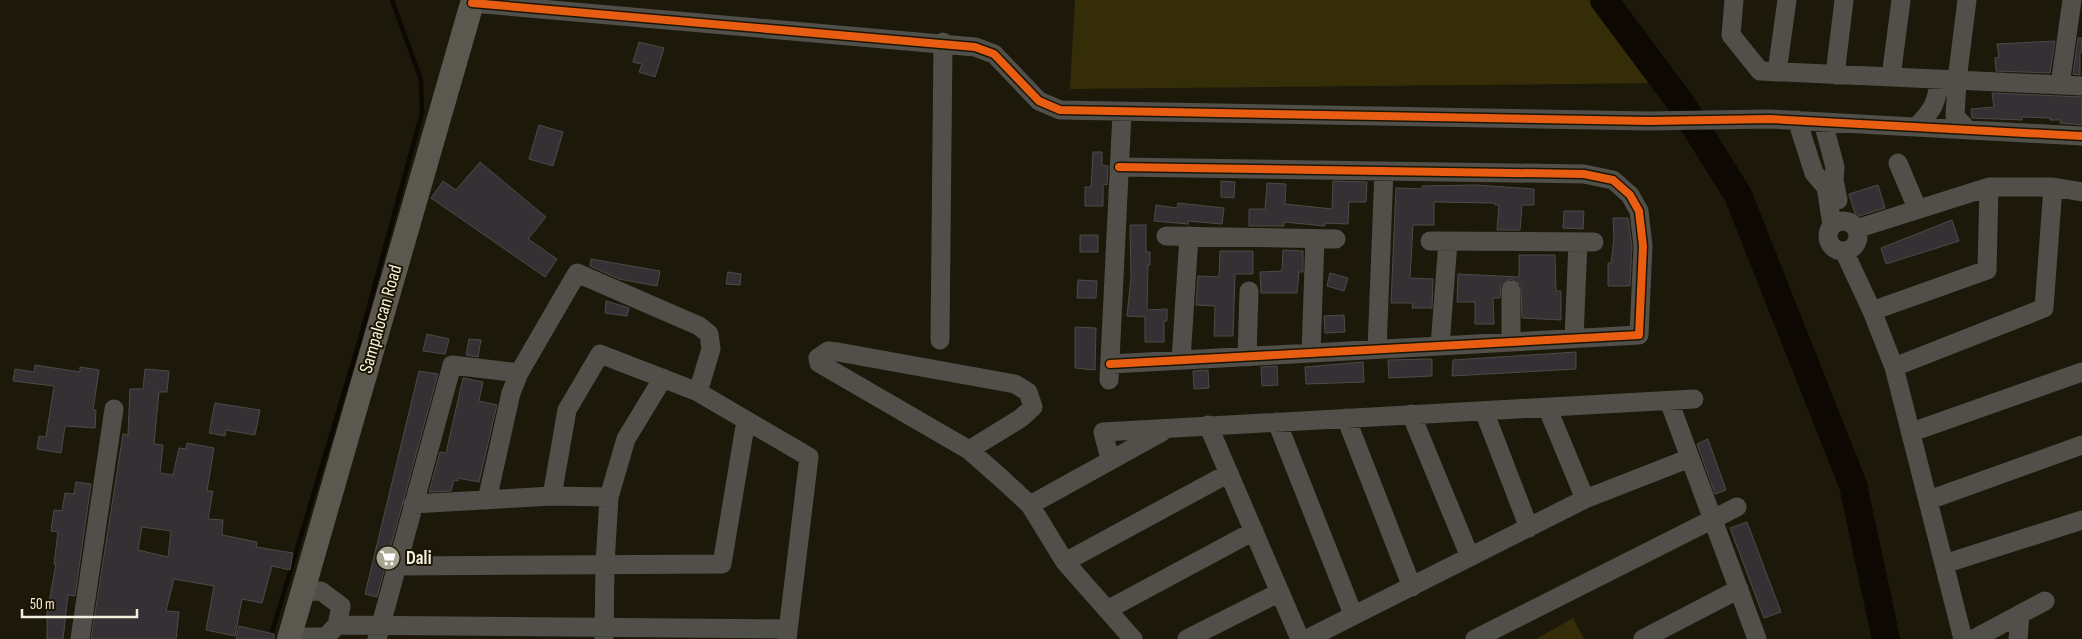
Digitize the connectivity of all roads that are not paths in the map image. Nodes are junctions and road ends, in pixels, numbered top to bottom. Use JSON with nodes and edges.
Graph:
{"nodes":[{"id":1,"x":1734,"y":0,"type":"edge"},
{"id":2,"x":1787,"y":0,"type":"edge"},
{"id":3,"x":1844,"y":0,"type":"edge"},
{"id":4,"x":1901,"y":0,"type":"edge"},
{"id":5,"x":1967,"y":0,"type":"edge"},
{"id":6,"x":2072,"y":0,"type":"edge"},
{"id":7,"x":472,"y":2,"type":"edge"},
{"id":8,"x":943,"y":42,"type":"junction"},
{"id":9,"x":1777,"y":72,"type":"junction"},
{"id":10,"x":1835,"y":74,"type":"junction"},
{"id":11,"x":1891,"y":77,"type":"junction"},
{"id":12,"x":1948,"y":80,"type":"junction"},
{"id":13,"x":2060,"y":85,"type":"junction"},
{"id":14,"x":2082,"y":86,"type":"edge"},
{"id":15,"x":1122,"y":112,"type":"junction"},
{"id":16,"x":1797,"y":120,"type":"junction"},
{"id":17,"x":1823,"y":122,"type":"junction"},
{"id":18,"x":1916,"y":127,"type":"junction"},
{"id":19,"x":1967,"y":129,"type":"junction"},
{"id":20,"x":2082,"y":136,"type":"edge"},
{"id":21,"x":1898,"y":163,"type":"dead end"},
{"id":22,"x":1119,"y":168,"type":"junction"},
{"id":23,"x":1384,"y":172,"type":"junction"},
{"id":24,"x":1989,"y":186,"type":"junction"},
{"id":25,"x":2053,"y":188,"type":"junction"},
{"id":26,"x":2082,"y":192,"type":"edge"},
{"id":27,"x":1917,"y":208,"type":"junction"},
{"id":28,"x":1843,"y":225,"type":"junction"},
{"id":29,"x":1166,"y":236,"type":"dead end"},
{"id":30,"x":1189,"y":236,"type":"junction"},
{"id":31,"x":1315,"y":238,"type":"junction"},
{"id":32,"x":1336,"y":239,"type":"dead end"},
{"id":33,"x":1844,"y":251,"type":"junction"},
{"id":34,"x":1511,"y":290,"type":"dead end"},
{"id":35,"x":1249,"y":291,"type":"dead end"},
{"id":36,"x":1872,"y":311,"type":"junction"},
{"id":37,"x":1574,"y":338,"type":"junction"},
{"id":38,"x":940,"y":340,"type":"dead end"},
{"id":39,"x":1511,"y":342,"type":"junction"},
{"id":40,"x":1440,"y":346,"type":"junction"},
{"id":41,"x":1377,"y":349,"type":"junction"},
{"id":42,"x":1311,"y":353,"type":"junction"},
{"id":43,"x":1247,"y":357,"type":"junction"},
{"id":44,"x":1181,"y":360,"type":"junction"},
{"id":45,"x":1894,"y":367,"type":"junction"},
{"id":46,"x":2082,"y":372,"type":"edge"},
{"id":47,"x":518,"y":373,"type":"junction"},
{"id":48,"x":663,"y":378,"type":"junction"},
{"id":49,"x":698,"y":392,"type":"junction"},
{"id":50,"x":1694,"y":399,"type":"dead end"},
{"id":51,"x":1669,"y":401,"type":"junction"},
{"id":52,"x":1547,"y":407,"type":"junction"},
{"id":53,"x":114,"y":409,"type":"dead end"},
{"id":54,"x":1484,"y":411,"type":"junction"},
{"id":55,"x":1410,"y":414,"type":"junction"},
{"id":56,"x":1346,"y":418,"type":"junction"},
{"id":57,"x":746,"y":420,"type":"junction"},
{"id":58,"x":1277,"y":422,"type":"junction"},
{"id":59,"x":1208,"y":425,"type":"junction"},
{"id":60,"x":1170,"y":428,"type":"junction"},
{"id":61,"x":1912,"y":432,"type":"junction"},
{"id":62,"x":2082,"y":445,"type":"edge"},
{"id":63,"x":968,"y":450,"type":"junction"},
{"id":64,"x":1690,"y":458,"type":"junction"},
{"id":65,"x":1110,"y":459,"type":"junction"},
{"id":66,"x":1229,"y":473,"type":"junction"},
{"id":67,"x":552,"y":496,"type":"junction"},
{"id":68,"x":609,"y":497,"type":"junction"},
{"id":69,"x":1585,"y":499,"type":"junction"},
{"id":70,"x":487,"y":500,"type":"junction"},
{"id":71,"x":1929,"y":500,"type":"junction"},
{"id":72,"x":413,"y":504,"type":"junction"},
{"id":73,"x":1030,"y":504,"type":"junction"},
{"id":74,"x":1737,"y":507,"type":"dead end"},
{"id":75,"x":1713,"y":519,"type":"junction"},
{"id":76,"x":2082,"y":520,"type":"edge"},
{"id":77,"x":1529,"y":528,"type":"junction"},
{"id":78,"x":1254,"y":531,"type":"junction"},
{"id":79,"x":1470,"y":557,"type":"junction"},
{"id":80,"x":1065,"y":562,"type":"junction"},
{"id":81,"x":605,"y":564,"type":"junction"},
{"id":82,"x":1944,"y":564,"type":"junction"},
{"id":83,"x":396,"y":566,"type":"junction"},
{"id":84,"x":1412,"y":587,"type":"junction"},
{"id":85,"x":1739,"y":589,"type":"junction"},
{"id":86,"x":302,"y":592,"type":"junction"},
{"id":87,"x":1280,"y":592,"type":"junction"},
{"id":88,"x":2045,"y":601,"type":"dead end"},
{"id":89,"x":1107,"y":610,"type":"junction"},
{"id":90,"x":1353,"y":614,"type":"junction"},
{"id":91,"x":2020,"y":614,"type":"junction"},
{"id":92,"x":337,"y":625,"type":"junction"},
{"id":93,"x":379,"y":632,"type":"edge"},
{"id":94,"x":604,"y":633,"type":"edge"},
{"id":95,"x":787,"y":634,"type":"edge"},
{"id":96,"x":289,"y":638,"type":"edge"},
{"id":97,"x":80,"y":639,"type":"edge"},
{"id":98,"x":1133,"y":639,"type":"edge"},
{"id":99,"x":1187,"y":639,"type":"edge"},
{"id":100,"x":1300,"y":639,"type":"edge"},
{"id":101,"x":1307,"y":639,"type":"edge"},
{"id":102,"x":1475,"y":639,"type":"edge"},
{"id":103,"x":1643,"y":639,"type":"edge"},
{"id":104,"x":1758,"y":639,"type":"edge"},
{"id":105,"x":1963,"y":639,"type":"edge"},
{"id":106,"x":1974,"y":639,"type":"edge"},
{"id":107,"x":2018,"y":639,"type":"edge"}],
"edges":[{"from":1,"to":9,"type":"street"},
{"from":2,"to":9,"type":"street"},
{"from":3,"to":10,"type":"street"},
{"from":4,"to":11,"type":"street"},
{"from":5,"to":12,"type":"street"},
{"from":6,"to":13,"type":"street"},
{"from":7,"to":8,"type":"street"},
{"from":7,"to":86,"type":"main road","name":"Sampalocan Road"},
{"from":8,"to":15,"type":"street"},
{"from":8,"to":38,"type":"street"},
{"from":9,"to":10,"type":"street"},
{"from":10,"to":11,"type":"street"},
{"from":11,"to":12,"type":"street"},
{"from":12,"to":13,"type":"street"},
{"from":12,"to":18,"type":"street"},
{"from":12,"to":19,"type":"street"},
{"from":13,"to":14,"type":"street"},
{"from":15,"to":16,"type":"street"},
{"from":15,"to":22,"type":"street"},
{"from":16,"to":17,"type":"street"},
{"from":16,"to":28,"type":"street"},
{"from":17,"to":18,"type":"street"},
{"from":17,"to":28,"type":"street"},
{"from":18,"to":19,"type":"street"},
{"from":19,"to":20,"type":"street"},
{"from":21,"to":27,"type":"street"},
{"from":22,"to":23,"type":"street"},
{"from":22,"to":44,"type":"street"},
{"from":23,"to":37,"type":"street"},
{"from":23,"to":41,"type":"street"},
{"from":24,"to":25,"type":"street"},
{"from":24,"to":27,"type":"street"},
{"from":24,"to":36,"type":"street"},
{"from":25,"to":26,"type":"street"},
{"from":25,"to":45,"type":"street"},
{"from":27,"to":28,"type":"street"},
{"from":28,"to":33,"type":"street"},
{"from":28,"to":33,"type":"street"},
{"from":29,"to":30,"type":"street"},
{"from":30,"to":31,"type":"street"},
{"from":30,"to":44,"type":"street"},
{"from":31,"to":32,"type":"street"},
{"from":31,"to":42,"type":"street"},
{"from":33,"to":36,"type":"street"},
{"from":34,"to":39,"type":"street"},
{"from":35,"to":43,"type":"street"},
{"from":36,"to":45,"type":"street"},
{"from":37,"to":39,"type":"street"},
{"from":37,"to":40,"type":"street"},
{"from":39,"to":40,"type":"street"},
{"from":40,"to":41,"type":"street"},
{"from":41,"to":42,"type":"street"},
{"from":42,"to":43,"type":"street"},
{"from":43,"to":44,"type":"street"},
{"from":45,"to":61,"type":"street"},
{"from":46,"to":61,"type":"street"},
{"from":47,"to":49,"type":"street"},
{"from":47,"to":70,"type":"street"},
{"from":47,"to":72,"type":"street"},
{"from":48,"to":49,"type":"street"},
{"from":48,"to":67,"type":"street"},
{"from":48,"to":68,"type":"street"},
{"from":49,"to":57,"type":"street"},
{"from":50,"to":51,"type":"street"},
{"from":51,"to":52,"type":"street"},
{"from":51,"to":64,"type":"street"},
{"from":52,"to":54,"type":"street"},
{"from":52,"to":69,"type":"street"},
{"from":53,"to":97,"type":"street"},
{"from":54,"to":55,"type":"street"},
{"from":54,"to":77,"type":"street"},
{"from":55,"to":56,"type":"street"},
{"from":55,"to":79,"type":"street"},
{"from":56,"to":58,"type":"street"},
{"from":56,"to":84,"type":"street"},
{"from":57,"to":81,"type":"street"},
{"from":57,"to":95,"type":"street"},
{"from":58,"to":59,"type":"street"},
{"from":58,"to":90,"type":"street"},
{"from":59,"to":60,"type":"street"},
{"from":59,"to":66,"type":"street"},
{"from":60,"to":65,"type":"street"},
{"from":60,"to":65,"type":"street"},
{"from":61,"to":71,"type":"street"},
{"from":62,"to":71,"type":"street"},
{"from":63,"to":63,"type":"street"},
{"from":63,"to":73,"type":"street"},
{"from":64,"to":69,"type":"street"},
{"from":64,"to":75,"type":"street"},
{"from":65,"to":73,"type":"street"},
{"from":66,"to":78,"type":"street"},
{"from":66,"to":80,"type":"street"},
{"from":67,"to":68,"type":"street"},
{"from":67,"to":70,"type":"street"},
{"from":68,"to":81,"type":"street"},
{"from":69,"to":77,"type":"street"},
{"from":70,"to":72,"type":"street"},
{"from":71,"to":82,"type":"street"},
{"from":72,"to":83,"type":"street"},
{"from":73,"to":80,"type":"street"},
{"from":74,"to":75,"type":"street"},
{"from":75,"to":85,"type":"street"},
{"from":75,"to":102,"type":"street"},
{"from":76,"to":82,"type":"street"},
{"from":77,"to":79,"type":"street"},
{"from":78,"to":87,"type":"street"},
{"from":78,"to":89,"type":"street"},
{"from":79,"to":84,"type":"street"},
{"from":80,"to":89,"type":"street"},
{"from":81,"to":83,"type":"street"},
{"from":81,"to":94,"type":"street"},
{"from":82,"to":105,"type":"street"},
{"from":83,"to":93,"type":"street"},
{"from":84,"to":90,"type":"street"},
{"from":85,"to":103,"type":"street"},
{"from":85,"to":104,"type":"street"},
{"from":86,"to":92,"type":"street"},
{"from":86,"to":96,"type":"main road","name":"Sampalocan Road"},
{"from":87,"to":99,"type":"street"},
{"from":87,"to":100,"type":"street"},
{"from":88,"to":91,"type":"street"},
{"from":89,"to":98,"type":"street"},
{"from":90,"to":101,"type":"street"},
{"from":91,"to":106,"type":"street"},
{"from":91,"to":107,"type":"street"},
{"from":92,"to":93,"type":"street"},
{"from":92,"to":96,"type":"street"},
{"from":93,"to":94,"type":"street"},
{"from":94,"to":95,"type":"street"}]}
